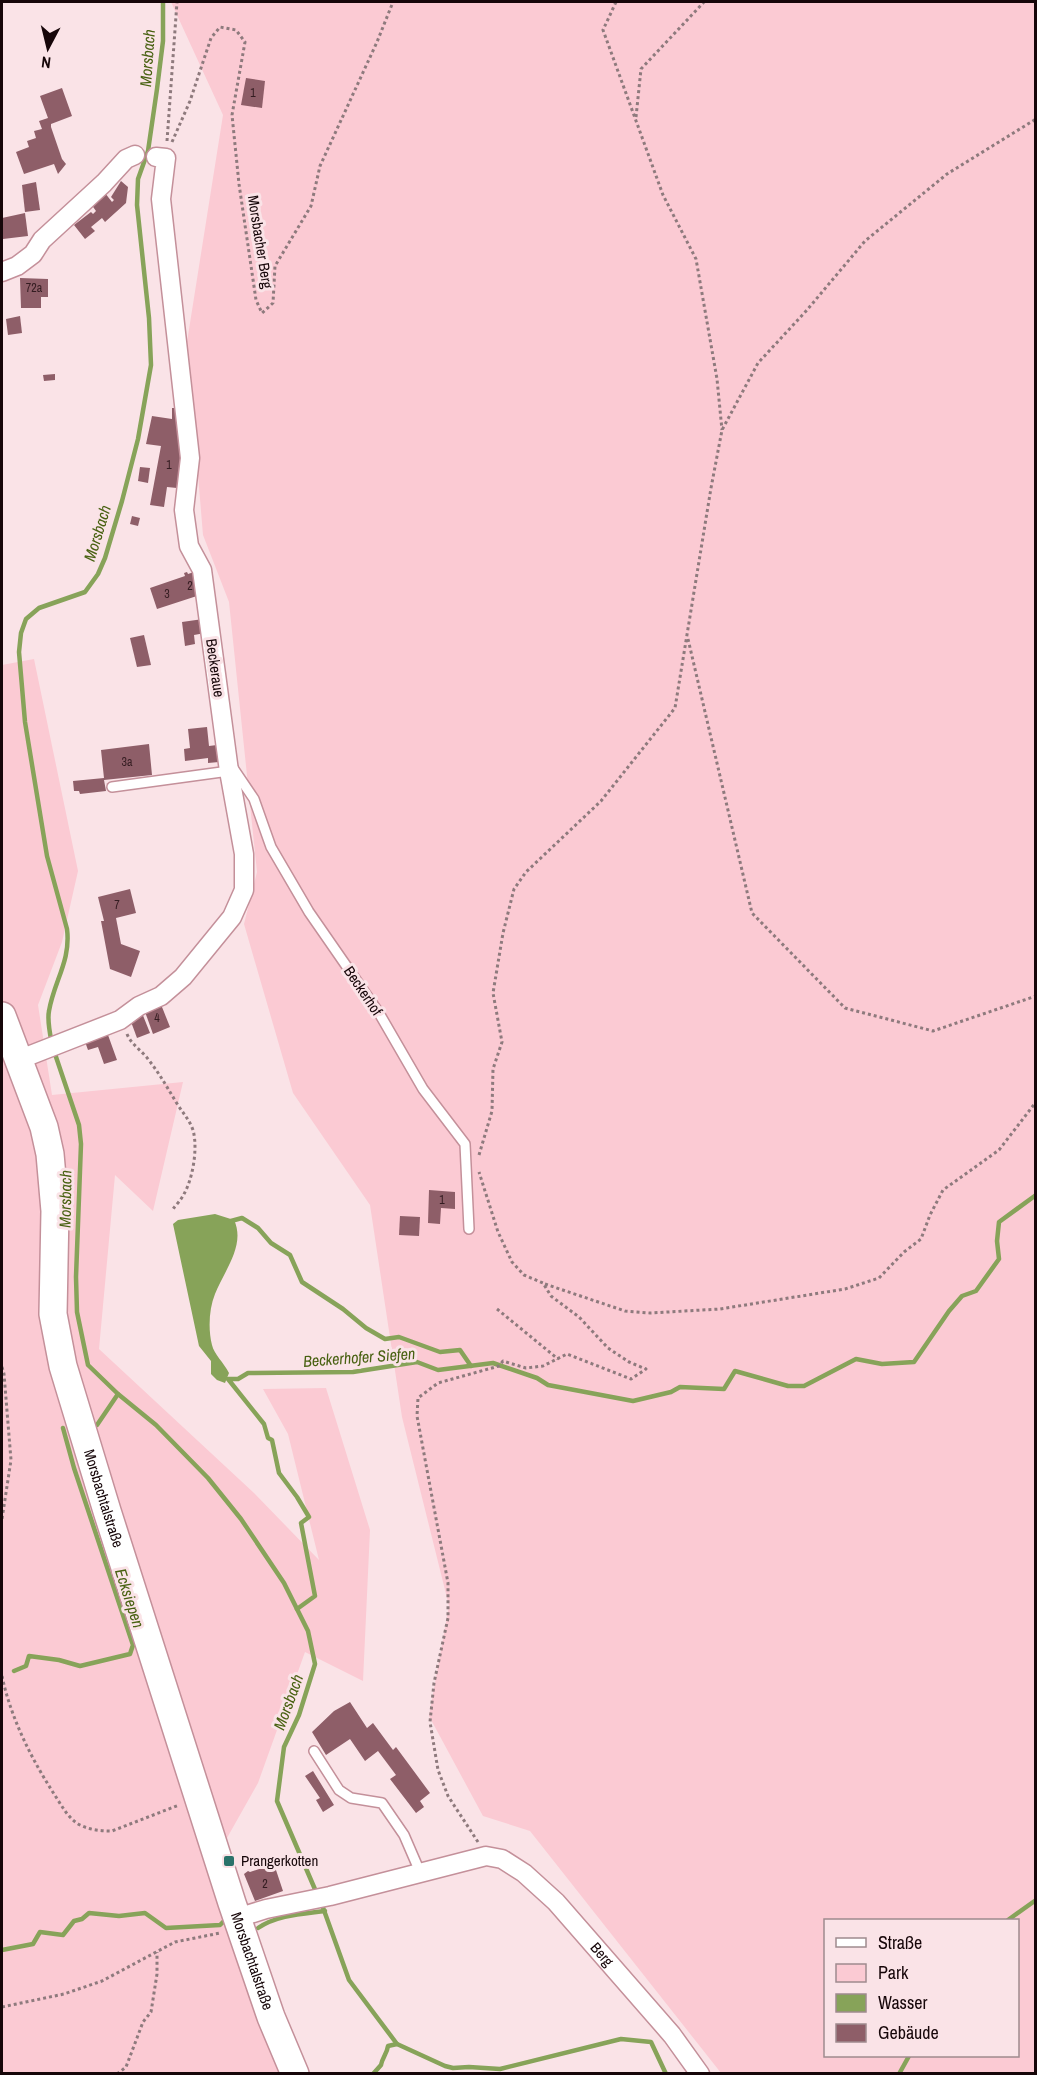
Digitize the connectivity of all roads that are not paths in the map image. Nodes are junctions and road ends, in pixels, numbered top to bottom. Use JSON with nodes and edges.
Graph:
{"nodes":[{"id":1,"x":135,"y":155,"type":"dead end"},
{"id":2,"x":161,"y":158,"type":"road end"},
{"id":3,"x":2,"y":272,"type":"edge"},
{"id":4,"x":229,"y":766,"type":"junction"},
{"id":5,"x":112,"y":787,"type":"dead end"},
{"id":6,"x":2,"y":1016,"type":"edge"},
{"id":7,"x":29,"y":1056,"type":"junction"},
{"id":8,"x":469,"y":1228,"type":"dead end"},
{"id":9,"x":314,"y":1751,"type":"dead end"},
{"id":10,"x":420,"y":1872,"type":"junction"},
{"id":11,"x":239,"y":1923,"type":"junction"},
{"id":12,"x":295,"y":2073,"type":"edge"},
{"id":13,"x":700,"y":2073,"type":"edge"}],
"edges":[{"from":1,"to":3,"type":"street"},
{"from":2,"to":4,"type":"street","name":"Beckeraue"},
{"from":4,"to":5,"type":"lane"},
{"from":4,"to":7,"type":"street","name":"Beckeraue"},
{"from":4,"to":8,"type":"lane","name":"Beckerhof"},
{"from":6,"to":7,"type":"main road","name":"Morsbachtalstraße"},
{"from":7,"to":11,"type":"main road","name":"Morsbachtalstraße"},
{"from":9,"to":10,"type":"lane"},
{"from":10,"to":11,"type":"street"},
{"from":10,"to":13,"type":"street","name":"Berg"},
{"from":11,"to":12,"type":"main road","name":"Morsbachtalstraße"}]}
